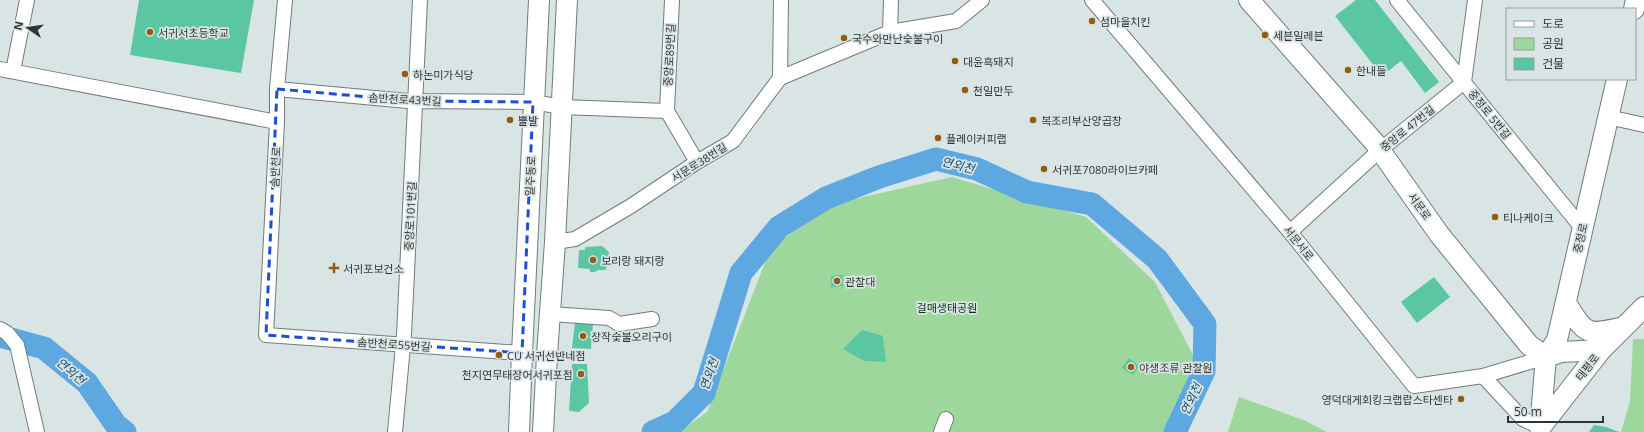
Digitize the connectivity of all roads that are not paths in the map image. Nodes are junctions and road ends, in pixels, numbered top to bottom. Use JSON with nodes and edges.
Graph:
{"nodes":[{"id":1,"x":27,"y":0,"type":"edge"},
{"id":2,"x":285,"y":0,"type":"edge"},
{"id":3,"x":420,"y":0,"type":"edge"},
{"id":4,"x":539,"y":0,"type":"edge"},
{"id":5,"x":567,"y":0,"type":"edge"},
{"id":6,"x":672,"y":0,"type":"edge"},
{"id":7,"x":782,"y":0,"type":"edge"},
{"id":8,"x":891,"y":0,"type":"edge"},
{"id":9,"x":982,"y":0,"type":"edge"},
{"id":10,"x":1092,"y":0,"type":"edge"},
{"id":11,"x":1249,"y":0,"type":"edge"},
{"id":12,"x":1397,"y":0,"type":"edge"},
{"id":13,"x":1475,"y":0,"type":"edge"},
{"id":14,"x":890,"y":32,"type":"junction"},
{"id":15,"x":7,"y":70,"type":"edge"},
{"id":16,"x":780,"y":78,"type":"junction"},
{"id":17,"x":1617,"y":80,"type":"edge"},
{"id":18,"x":1464,"y":82,"type":"junction"},
{"id":19,"x":277,"y":89,"type":"junction"},
{"id":20,"x":415,"y":101,"type":"junction"},
{"id":21,"x":533,"y":102,"type":"junction"},
{"id":22,"x":562,"y":107,"type":"junction"},
{"id":23,"x":667,"y":111,"type":"junction"},
{"id":24,"x":1608,"y":117,"type":"junction"},
{"id":25,"x":277,"y":122,"type":"junction"},
{"id":26,"x":1644,"y":125,"type":"edge"},
{"id":27,"x":1380,"y":150,"type":"junction"},
{"id":28,"x":697,"y":162,"type":"junction"},
{"id":29,"x":1582,"y":228,"type":"junction"},
{"id":30,"x":1290,"y":232,"type":"junction"},
{"id":31,"x":555,"y":242,"type":"junction"},
{"id":32,"x":1566,"y":303,"type":"junction"},
{"id":33,"x":1644,"y":307,"type":"edge"},
{"id":34,"x":550,"y":314,"type":"junction"},
{"id":35,"x":652,"y":319,"type":"dead end"},
{"id":36,"x":1624,"y":327,"type":"junction"},
{"id":37,"x":0,"y":329,"type":"edge"},
{"id":38,"x":266,"y":335,"type":"joint"},
{"id":39,"x":403,"y":344,"type":"junction"},
{"id":40,"x":1601,"y":350,"type":"junction"},
{"id":41,"x":522,"y":353,"type":"junction"},
{"id":42,"x":1546,"y":357,"type":"junction"},
{"id":43,"x":1483,"y":376,"type":"junction"},
{"id":44,"x":1538,"y":430,"type":"edge"},
{"id":45,"x":37,"y":432,"type":"edge"},
{"id":46,"x":395,"y":432,"type":"edge"},
{"id":47,"x":520,"y":432,"type":"edge"},
{"id":48,"x":543,"y":432,"type":"edge"}],
"edges":[{"from":1,"to":15,"type":"street"},
{"from":2,"to":19,"type":"street","name":"솜반천로"},
{"from":3,"to":20,"type":"street","name":"중앙로101번길"},
{"from":4,"to":21,"type":"street","name":"일주동로"},
{"from":5,"to":22,"type":"street"},
{"from":6,"to":23,"type":"street","name":"중앙로89번길"},
{"from":7,"to":16,"type":"street"},
{"from":8,"to":14,"type":"street"},
{"from":9,"to":14,"type":"street"},
{"from":10,"to":30,"type":"street","name":"서문서로"},
{"from":11,"to":27,"type":"street","name":"서문로"},
{"from":12,"to":18,"type":"street","name":"중정로 5번길"},
{"from":13,"to":18,"type":"street"},
{"from":14,"to":16,"type":"street"},
{"from":15,"to":25,"type":"street"},
{"from":16,"to":28,"type":"street","name":"서문로38번길"},
{"from":17,"to":24,"type":"street","name":"중정로"},
{"from":18,"to":27,"type":"street","name":"중앙로 47번길"},
{"from":18,"to":29,"type":"street","name":"중정로 5번길"},
{"from":19,"to":20,"type":"street","name":"솜반천로43번길"},
{"from":19,"to":25,"type":"street","name":"솜반천로"},
{"from":20,"to":21,"type":"street","name":"솜반천로43번길"},
{"from":20,"to":39,"type":"street","name":"중앙로101번길"},
{"from":21,"to":22,"type":"street","name":"솜반천로43번길"},
{"from":21,"to":41,"type":"street","name":"일주동로"},
{"from":22,"to":23,"type":"street"},
{"from":22,"to":31,"type":"street"},
{"from":23,"to":28,"type":"street"},
{"from":24,"to":26,"type":"street"},
{"from":24,"to":29,"type":"street","name":"중정로"},
{"from":25,"to":38,"type":"street","name":"솜반천로"},
{"from":27,"to":30,"type":"street","name":"중앙로 47번길"},
{"from":27,"to":42,"type":"street","name":"서문로"},
{"from":28,"to":31,"type":"street","name":"서문로38번길"},
{"from":29,"to":32,"type":"street","name":"중정로"},
{"from":30,"to":43,"type":"street","name":"서문서로"},
{"from":31,"to":34,"type":"street"},
{"from":32,"to":36,"type":"street"},
{"from":32,"to":42,"type":"street","name":"중정로"},
{"from":33,"to":36,"type":"street","name":"태평로"},
{"from":34,"to":35,"type":"street"},
{"from":34,"to":48,"type":"street"},
{"from":36,"to":40,"type":"street","name":"태평로"},
{"from":37,"to":45,"type":"street"},
{"from":38,"to":39,"type":"street","name":"솜반천로55번길"},
{"from":39,"to":41,"type":"street","name":"솜반천로55번길"},
{"from":39,"to":46,"type":"street","name":"중앙로101번길"},
{"from":40,"to":42,"type":"street"},
{"from":40,"to":44,"type":"street","name":"태평로"},
{"from":41,"to":47,"type":"street","name":"일주동로"},
{"from":42,"to":43,"type":"street","name":"서문서로"},
{"from":42,"to":44,"type":"street"},
{"from":43,"to":44,"type":"street"}]}
